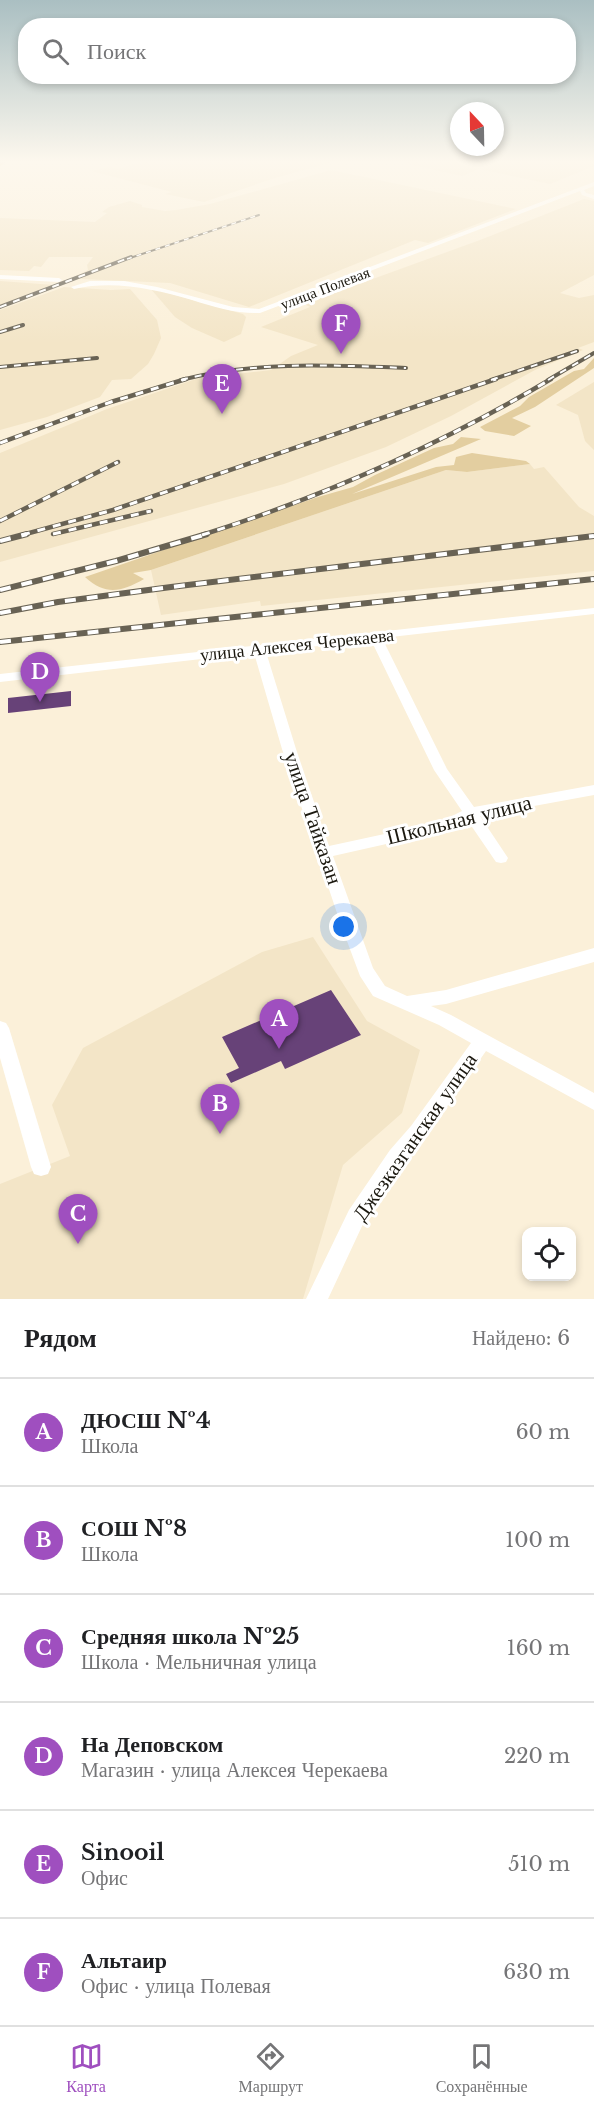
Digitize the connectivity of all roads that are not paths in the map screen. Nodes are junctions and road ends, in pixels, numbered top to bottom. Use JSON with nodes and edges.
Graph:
{"nodes":[{"id":1,"x":494,"y":223,"type":"edge"},
{"id":2,"x":0,"y":277,"type":"edge"},
{"id":3,"x":59,"y":280,"type":"dead end"},
{"id":4,"x":74,"y":287,"type":"dead end"},
{"id":5,"x":594,"y":611,"type":"edge"},
{"id":6,"x":375,"y":636,"type":"junction"},
{"id":7,"x":259,"y":649,"type":"junction"},
{"id":8,"x":0,"y":678,"type":"edge"},
{"id":9,"x":594,"y":790,"type":"edge"},
{"id":10,"x":471,"y":813,"type":"junction"},
{"id":11,"x":325,"y":852,"type":"junction"},
{"id":12,"x":501,"y":858,"type":"dead end"},
{"id":13,"x":594,"y":955,"type":"edge"},
{"id":14,"x":405,"y":1003,"type":"junction"},
{"id":15,"x":0,"y":1028,"type":"edge"},
{"id":16,"x":483,"y":1041,"type":"junction"},
{"id":17,"x":594,"y":1102,"type":"edge"},
{"id":18,"x":41,"y":1167,"type":"dead end"},
{"id":19,"x":317,"y":1299,"type":"edge"}],
"edges":[{"from":1,"to":4,"type":"street","name":"улица Полевая"},
{"from":2,"to":3,"type":"street"},
{"from":5,"to":6,"type":"street","name":"улица Алексея Черекаева"},
{"from":6,"to":7,"type":"street","name":"улица Алексея Черекаева"},
{"from":6,"to":10,"type":"street"},
{"from":7,"to":8,"type":"street","name":"улица Алексея Черекаева"},
{"from":7,"to":11,"type":"street","name":"улица Тайказан"},
{"from":9,"to":10,"type":"street","name":"Школьная улица"},
{"from":10,"to":11,"type":"street","name":"Школьная улица"},
{"from":10,"to":12,"type":"street"},
{"from":11,"to":14,"type":"street","name":"улица Тайказан"},
{"from":13,"to":14,"type":"street"},
{"from":14,"to":16,"type":"street","name":"улица Тайказан"},
{"from":15,"to":18,"type":"street"},
{"from":16,"to":17,"type":"street","name":"улица Тайказан"},
{"from":16,"to":19,"type":"street","name":"Джезказганская улица"}]}
